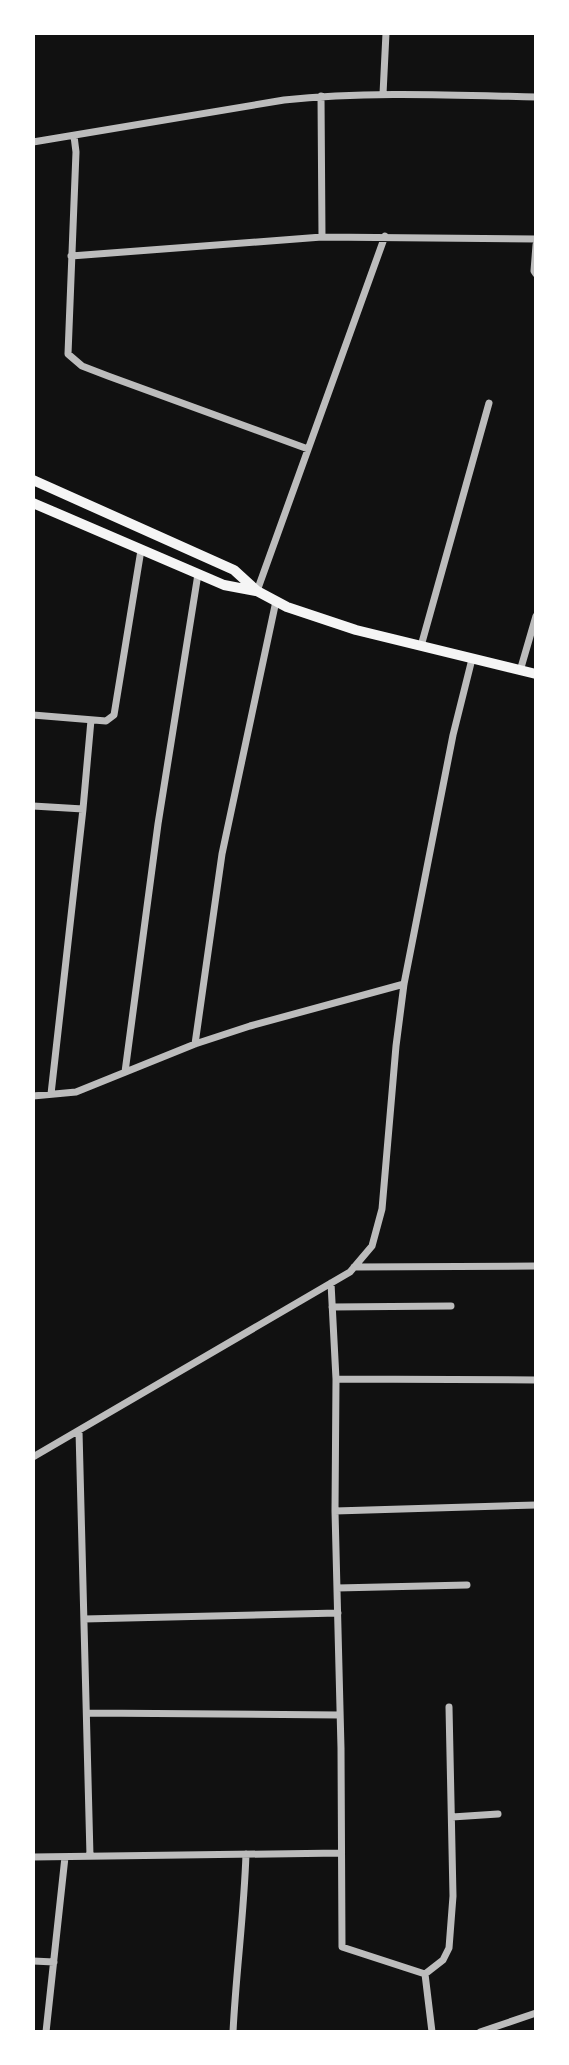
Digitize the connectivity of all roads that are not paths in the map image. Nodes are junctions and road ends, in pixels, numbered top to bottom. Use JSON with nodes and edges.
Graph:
{"nodes":[{"id":1,"x":386,"y":33,"type":"edge"},
{"id":2,"x":383,"y":94,"type":"junction"},
{"id":3,"x":321,"y":96,"type":"junction"},
{"id":4,"x":536,"y":97,"type":"edge"},
{"id":5,"x":74,"y":136,"type":"junction"},
{"id":6,"x":33,"y":142,"type":"edge"},
{"id":7,"x":385,"y":236,"type":"junction"},
{"id":8,"x":322,"y":237,"type":"junction"},
{"id":9,"x":536,"y":239,"type":"edge"},
{"id":10,"x":536,"y":245,"type":"edge"},
{"id":11,"x":71,"y":256,"type":"junction"},
{"id":12,"x":536,"y":274,"type":"edge"},
{"id":13,"x":489,"y":404,"type":"dead end"},
{"id":14,"x":308,"y":449,"type":"junction"},
{"id":15,"x":33,"y":480,"type":"edge"},
{"id":16,"x":33,"y":503,"type":"edge"},
{"id":17,"x":141,"y":550,"type":"junction"},
{"id":18,"x":198,"y":574,"type":"junction"},
{"id":19,"x":257,"y":591,"type":"junction"},
{"id":20,"x":276,"y":601,"type":"junction"},
{"id":21,"x":536,"y":616,"type":"edge"},
{"id":22,"x":421,"y":646,"type":"junction"},
{"id":23,"x":472,"y":659,"type":"junction"},
{"id":24,"x":520,"y":671,"type":"junction"},
{"id":25,"x":536,"y":674,"type":"edge"},
{"id":26,"x":33,"y":715,"type":"edge"},
{"id":27,"x":91,"y":720,"type":"junction"},
{"id":28,"x":33,"y":806,"type":"edge"},
{"id":29,"x":83,"y":809,"type":"junction"},
{"id":30,"x":404,"y":984,"type":"junction"},
{"id":31,"x":195,"y":1044,"type":"junction"},
{"id":32,"x":125,"y":1072,"type":"junction"},
{"id":33,"x":51,"y":1094,"type":"junction"},
{"id":34,"x":33,"y":1096,"type":"edge"},
{"id":35,"x":536,"y":1266,"type":"edge"},
{"id":36,"x":354,"y":1267,"type":"junction"},
{"id":37,"x":331,"y":1283,"type":"junction"},
{"id":38,"x":451,"y":1306,"type":"dead end"},
{"id":39,"x":332,"y":1307,"type":"junction"},
{"id":40,"x":336,"y":1379,"type":"junction"},
{"id":41,"x":536,"y":1380,"type":"edge"},
{"id":42,"x":79,"y":1431,"type":"junction"},
{"id":43,"x":33,"y":1457,"type":"edge"},
{"id":44,"x":536,"y":1504,"type":"edge"},
{"id":45,"x":335,"y":1511,"type":"junction"},
{"id":46,"x":467,"y":1585,"type":"dead end"},
{"id":47,"x":337,"y":1588,"type":"junction"},
{"id":48,"x":338,"y":1613,"type":"junction"},
{"id":49,"x":84,"y":1619,"type":"junction"},
{"id":50,"x":449,"y":1707,"type":"dead end"},
{"id":51,"x":88,"y":1713,"type":"junction"},
{"id":52,"x":340,"y":1714,"type":"junction"},
{"id":53,"x":498,"y":1814,"type":"dead end"},
{"id":54,"x":452,"y":1816,"type":"junction"},
{"id":55,"x":341,"y":1853,"type":"junction"},
{"id":56,"x":246,"y":1854,"type":"junction"},
{"id":57,"x":90,"y":1856,"type":"junction"},
{"id":58,"x":33,"y":1857,"type":"edge"},
{"id":59,"x":65,"y":1857,"type":"junction"},
{"id":60,"x":33,"y":1961,"type":"edge"},
{"id":61,"x":54,"y":1962,"type":"junction"},
{"id":62,"x":425,"y":1974,"type":"junction"},
{"id":63,"x":536,"y":2013,"type":"edge"},
{"id":64,"x":46,"y":2032,"type":"edge"},
{"id":65,"x":233,"y":2032,"type":"edge"},
{"id":66,"x":432,"y":2032,"type":"edge"},
{"id":67,"x":480,"y":2032,"type":"edge"}],
"edges":[{"from":1,"to":2,"type":"street"},
{"from":2,"to":3,"type":"street"},
{"from":2,"to":4,"type":"street"},
{"from":3,"to":5,"type":"street"},
{"from":3,"to":8,"type":"street"},
{"from":5,"to":6,"type":"street"},
{"from":5,"to":11,"type":"street"},
{"from":7,"to":8,"type":"street"},
{"from":7,"to":9,"type":"street"},
{"from":7,"to":14,"type":"street"},
{"from":8,"to":11,"type":"street"},
{"from":10,"to":12,"type":"street"},
{"from":11,"to":14,"type":"street"},
{"from":13,"to":22,"type":"street"},
{"from":14,"to":19,"type":"street"},
{"from":15,"to":19,"type":"main road"},
{"from":16,"to":17,"type":"main road"},
{"from":17,"to":18,"type":"main road"},
{"from":17,"to":27,"type":"street"},
{"from":18,"to":19,"type":"main road"},
{"from":18,"to":32,"type":"street"},
{"from":19,"to":20,"type":"main road"},
{"from":20,"to":22,"type":"main road"},
{"from":20,"to":31,"type":"street"},
{"from":21,"to":24,"type":"street"},
{"from":22,"to":23,"type":"main road"},
{"from":23,"to":24,"type":"main road"},
{"from":23,"to":30,"type":"street"},
{"from":24,"to":25,"type":"main road"},
{"from":26,"to":27,"type":"street"},
{"from":27,"to":29,"type":"street"},
{"from":28,"to":29,"type":"street"},
{"from":29,"to":33,"type":"street"},
{"from":30,"to":31,"type":"street"},
{"from":30,"to":36,"type":"street"},
{"from":31,"to":32,"type":"street"},
{"from":32,"to":33,"type":"street"},
{"from":33,"to":34,"type":"street"},
{"from":35,"to":36,"type":"street"},
{"from":36,"to":37,"type":"street"},
{"from":37,"to":39,"type":"street"},
{"from":37,"to":42,"type":"street"},
{"from":38,"to":39,"type":"street"},
{"from":39,"to":40,"type":"street"},
{"from":40,"to":41,"type":"street"},
{"from":40,"to":45,"type":"street"},
{"from":42,"to":43,"type":"street"},
{"from":42,"to":49,"type":"street"},
{"from":44,"to":45,"type":"street"},
{"from":45,"to":47,"type":"street"},
{"from":46,"to":47,"type":"street"},
{"from":47,"to":48,"type":"street"},
{"from":48,"to":49,"type":"street"},
{"from":48,"to":52,"type":"street"},
{"from":49,"to":51,"type":"street"},
{"from":50,"to":54,"type":"street"},
{"from":51,"to":52,"type":"street"},
{"from":51,"to":57,"type":"street"},
{"from":52,"to":55,"type":"street"},
{"from":53,"to":54,"type":"street"},
{"from":54,"to":62,"type":"street"},
{"from":55,"to":56,"type":"street"},
{"from":55,"to":62,"type":"street"},
{"from":56,"to":57,"type":"street"},
{"from":56,"to":65,"type":"street"},
{"from":57,"to":59,"type":"street"},
{"from":58,"to":59,"type":"street"},
{"from":59,"to":61,"type":"street"},
{"from":60,"to":61,"type":"street"},
{"from":61,"to":64,"type":"street"},
{"from":62,"to":66,"type":"street"},
{"from":63,"to":67,"type":"street"}]}
